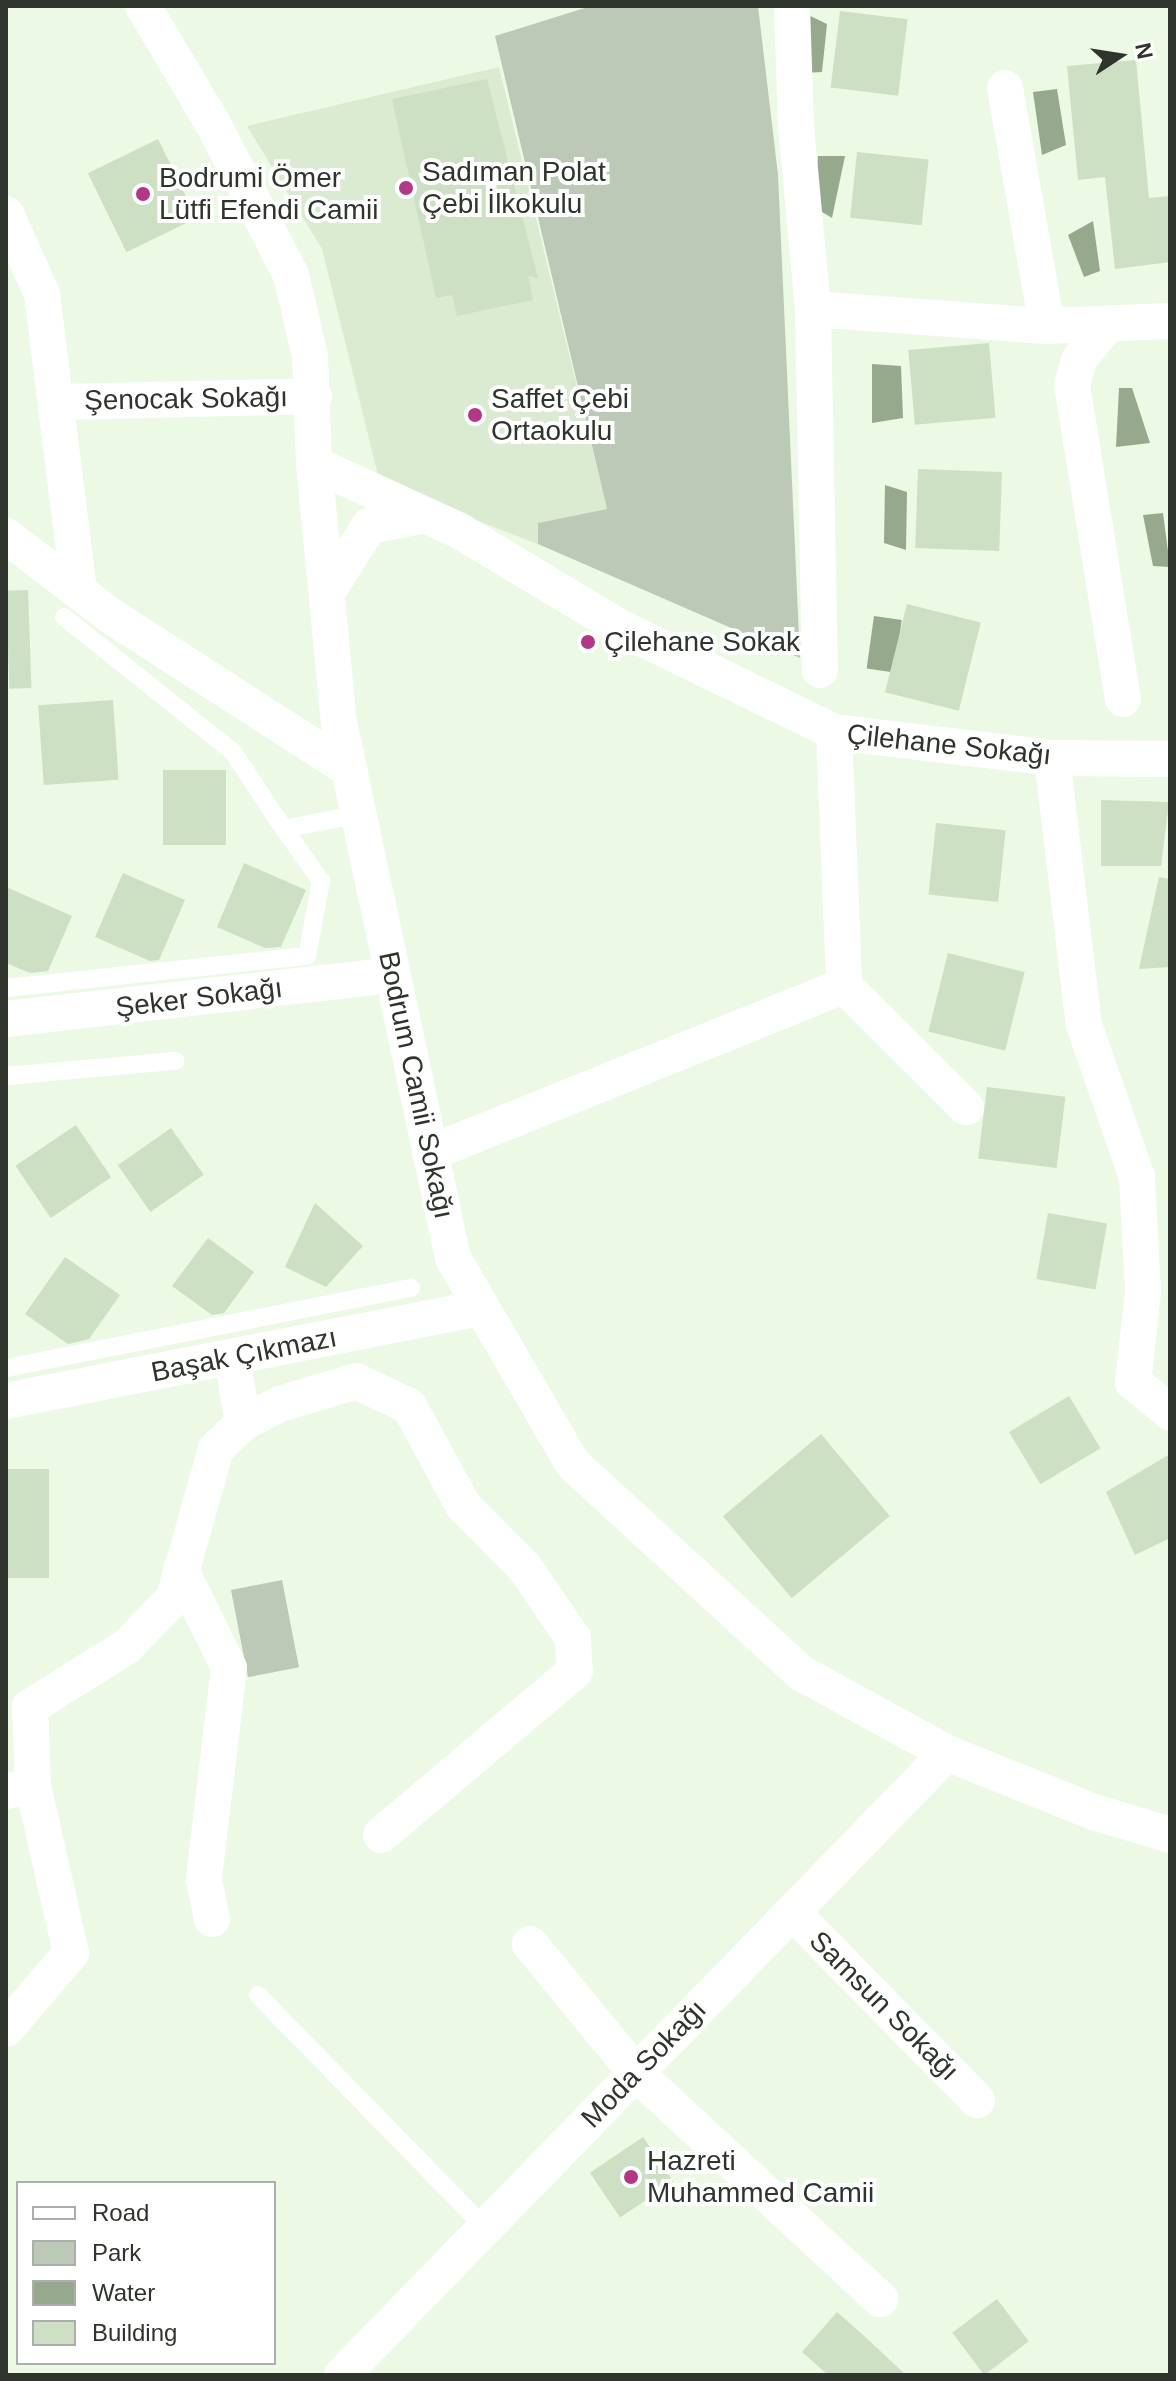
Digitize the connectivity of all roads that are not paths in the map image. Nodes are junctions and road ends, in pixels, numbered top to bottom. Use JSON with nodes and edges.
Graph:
{"nodes":[{"id":1,"x":143,"y":6,"type":"edge"},
{"id":2,"x":792,"y":6,"type":"edge"},
{"id":3,"x":1005,"y":88,"type":"dead end"},
{"id":4,"x":6,"y":214,"type":"edge"},
{"id":5,"x":813,"y":309,"type":"junction"},
{"id":6,"x":1170,"y":321,"type":"edge"},
{"id":7,"x":1047,"y":326,"type":"junction"},
{"id":8,"x":1106,"y":326,"type":"junction"},
{"id":9,"x":314,"y":396,"type":"junction"},
{"id":10,"x":59,"y":402,"type":"junction"},
{"id":11,"x":314,"y":464,"type":"junction"},
{"id":12,"x":426,"y":515,"type":"junction"},
{"id":13,"x":6,"y":536,"type":"edge"},
{"id":14,"x":328,"y":591,"type":"junction"},
{"id":15,"x":72,"y":604,"type":"junction"},
{"id":16,"x":820,"y":670,"type":"dead end"},
{"id":17,"x":1123,"y":699,"type":"dead end"},
{"id":18,"x":834,"y":732,"type":"junction"},
{"id":19,"x":1052,"y":758,"type":"junction"},
{"id":20,"x":1170,"y":759,"type":"edge"},
{"id":21,"x":350,"y":770,"type":"junction"},
{"id":22,"x":359,"y":814,"type":"junction"},
{"id":23,"x":284,"y":829,"type":"junction"},
{"id":24,"x":392,"y":975,"type":"junction"},
{"id":25,"x":844,"y":986,"type":"junction"},
{"id":26,"x":6,"y":988,"type":"edge"},
{"id":27,"x":6,"y":1019,"type":"edge"},
{"id":28,"x":175,"y":1061,"type":"dead end"},
{"id":29,"x":6,"y":1076,"type":"edge"},
{"id":30,"x":966,"y":1107,"type":"dead end"},
{"id":31,"x":430,"y":1153,"type":"junction"},
{"id":32,"x":411,"y":1288,"type":"dead end"},
{"id":33,"x":481,"y":1308,"type":"junction"},
{"id":34,"x":232,"y":1357,"type":"junction"},
{"id":35,"x":6,"y":1368,"type":"edge"},
{"id":36,"x":6,"y":1401,"type":"edge"},
{"id":37,"x":1170,"y":1412,"type":"edge"},
{"id":38,"x":243,"y":1423,"type":"junction"},
{"id":39,"x":181,"y":1570,"type":"junction"},
{"id":40,"x":947,"y":1753,"type":"junction"},
{"id":41,"x":19,"y":1788,"type":"edge"},
{"id":42,"x":381,"y":1835,"type":"dead end"},
{"id":43,"x":1170,"y":1835,"type":"edge"},
{"id":44,"x":792,"y":1912,"type":"junction"},
{"id":45,"x":212,"y":1919,"type":"dead end"},
{"id":46,"x":530,"y":1944,"type":"dead end"},
{"id":47,"x":258,"y":1995,"type":"dead end"},
{"id":48,"x":6,"y":2029,"type":"edge"},
{"id":49,"x":636,"y":2073,"type":"junction"},
{"id":50,"x":977,"y":2100,"type":"dead end"},
{"id":51,"x":485,"y":2228,"type":"junction"},
{"id":52,"x":880,"y":2299,"type":"dead end"},
{"id":53,"x":342,"y":2375,"type":"edge"}],
"edges":[{"from":1,"to":9,"type":"street","name":"Bodrum Camii Sokağı"},
{"from":2,"to":5,"type":"street"},
{"from":3,"to":7,"type":"street"},
{"from":4,"to":10,"type":"street","name":"Şenocak Sokağı"},
{"from":5,"to":7,"type":"street"},
{"from":5,"to":16,"type":"street"},
{"from":6,"to":8,"type":"street"},
{"from":7,"to":8,"type":"street"},
{"from":8,"to":17,"type":"street"},
{"from":9,"to":10,"type":"street","name":"Şenocak Sokağı"},
{"from":9,"to":11,"type":"street","name":"Bodrum Camii Sokağı"},
{"from":10,"to":15,"type":"street","name":"Şenocak Sokağı"},
{"from":11,"to":12,"type":"street","name":"Çilehane Sokağı"},
{"from":11,"to":14,"type":"street","name":"Bodrum Camii Sokağı"},
{"from":12,"to":14,"type":"street"},
{"from":12,"to":18,"type":"street","name":"Çilehane Sokağı"},
{"from":13,"to":15,"type":"street"},
{"from":14,"to":21,"type":"street","name":"Bodrum Camii Sokağı"},
{"from":15,"to":21,"type":"street"},
{"from":15,"to":23,"type":"lane"},
{"from":18,"to":19,"type":"street","name":"Çilehane Sokağı"},
{"from":18,"to":25,"type":"street"},
{"from":19,"to":20,"type":"street","name":"Çilehane Sokağı"},
{"from":19,"to":37,"type":"street"},
{"from":21,"to":22,"type":"street","name":"Bodrum Camii Sokağı"},
{"from":22,"to":23,"type":"lane"},
{"from":22,"to":24,"type":"street","name":"Bodrum Camii Sokağı"},
{"from":23,"to":26,"type":"lane"},
{"from":24,"to":27,"type":"street","name":"Şeker Sokağı"},
{"from":24,"to":31,"type":"street","name":"Bodrum Camii Sokağı"},
{"from":25,"to":30,"type":"street"},
{"from":25,"to":31,"type":"street"},
{"from":28,"to":29,"type":"lane"},
{"from":31,"to":33,"type":"street","name":"Bodrum Camii Sokağı"},
{"from":32,"to":35,"type":"lane"},
{"from":33,"to":34,"type":"street","name":"Başak Çıkmazı"},
{"from":33,"to":40,"type":"street","name":"Bodrum Camii Sokağı"},
{"from":34,"to":36,"type":"street","name":"Başak Çıkmazı"},
{"from":34,"to":38,"type":"street"},
{"from":38,"to":39,"type":"street"},
{"from":38,"to":42,"type":"street"},
{"from":39,"to":41,"type":"street"},
{"from":39,"to":45,"type":"street"},
{"from":40,"to":43,"type":"street","name":"Bodrum Camii Sokağı"},
{"from":40,"to":44,"type":"street","name":"Moda Sokağı"},
{"from":41,"to":48,"type":"street"},
{"from":44,"to":49,"type":"street","name":"Moda Sokağı"},
{"from":44,"to":50,"type":"street","name":"Samsun Sokağı"},
{"from":46,"to":49,"type":"street"},
{"from":47,"to":51,"type":"lane"},
{"from":49,"to":51,"type":"street","name":"Moda Sokağı"},
{"from":49,"to":52,"type":"street"},
{"from":51,"to":53,"type":"street","name":"Moda Sokağı"}]}
